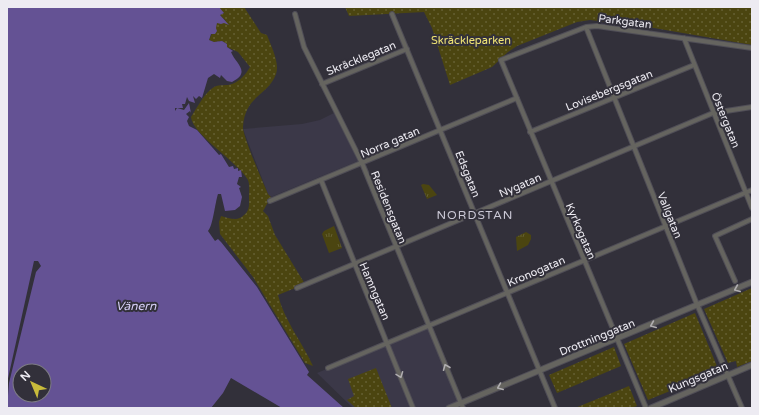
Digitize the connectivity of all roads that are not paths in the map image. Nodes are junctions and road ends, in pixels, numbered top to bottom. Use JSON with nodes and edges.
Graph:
{"nodes":[{"id":1,"x":295,"y":14,"type":"dead end"},
{"id":2,"x":392,"y":14,"type":"dead end"},
{"id":3,"x":586,"y":27,"type":"junction"},
{"id":4,"x":684,"y":38,"type":"junction"},
{"id":5,"x":752,"y":48,"type":"edge"},
{"id":6,"x":407,"y":49,"type":"junction"},
{"id":7,"x":501,"y":60,"type":"joint"},
{"id":8,"x":694,"y":65,"type":"junction"},
{"id":9,"x":322,"y":84,"type":"junction"},
{"id":10,"x":615,"y":97,"type":"junction"},
{"id":11,"x":517,"y":98,"type":"junction"},
{"id":12,"x":752,"y":107,"type":"edge"},
{"id":13,"x":713,"y":113,"type":"junction"},
{"id":14,"x":440,"y":130,"type":"junction"},
{"id":15,"x":530,"y":132,"type":"junction"},
{"id":16,"x":635,"y":146,"type":"junction"},
{"id":17,"x":362,"y":163,"type":"junction"},
{"id":18,"x":321,"y":180,"type":"junction"},
{"id":19,"x":550,"y":182,"type":"junction"},
{"id":20,"x":752,"y":190,"type":"edge"},
{"id":21,"x":745,"y":192,"type":"junction"},
{"id":22,"x":270,"y":202,"type":"dead end"},
{"id":23,"x":752,"y":208,"type":"edge"},
{"id":24,"x":475,"y":213,"type":"junction"},
{"id":25,"x":752,"y":220,"type":"edge"},
{"id":26,"x":665,"y":226,"type":"junction"},
{"id":27,"x":396,"y":247,"type":"junction"},
{"id":28,"x":583,"y":261,"type":"junction"},
{"id":29,"x":354,"y":264,"type":"junction"},
{"id":30,"x":735,"y":281,"type":"dead end"},
{"id":31,"x":752,"y":282,"type":"edge"},
{"id":32,"x":297,"y":288,"type":"dead end"},
{"id":33,"x":507,"y":292,"type":"junction"},
{"id":34,"x":698,"y":306,"type":"junction"},
{"id":35,"x":428,"y":325,"type":"junction"},
{"id":36,"x":616,"y":340,"type":"junction"},
{"id":37,"x":388,"y":343,"type":"junction"},
{"id":38,"x":752,"y":365,"type":"edge"},
{"id":39,"x":328,"y":368,"type":"dead end"},
{"id":40,"x":540,"y":371,"type":"junction"},
{"id":41,"x":728,"y":375,"type":"junction"},
{"id":42,"x":462,"y":405,"type":"edge"},
{"id":43,"x":413,"y":408,"type":"edge"},
{"id":44,"x":449,"y":408,"type":"edge"},
{"id":45,"x":555,"y":408,"type":"edge"},
{"id":46,"x":646,"y":408,"type":"edge"},
{"id":47,"x":651,"y":408,"type":"edge"},
{"id":48,"x":742,"y":408,"type":"edge"}],
"edges":[{"from":1,"to":9,"type":"street","name":"Residensgatan"},
{"from":2,"to":6,"type":"street","name":"Edsgatan"},
{"from":3,"to":4,"type":"street","name":"Parkgatan"},
{"from":3,"to":7,"type":"street","name":"Parkgatan"},
{"from":3,"to":10,"type":"street","name":"Vallgatan"},
{"from":4,"to":5,"type":"street","name":"Parkgatan"},
{"from":4,"to":8,"type":"street","name":"Östergatan"},
{"from":6,"to":9,"type":"street","name":"Skräcklegatan"},
{"from":6,"to":14,"type":"street","name":"Edsgatan"},
{"from":7,"to":11,"type":"street","name":"Kyrkogatan"},
{"from":8,"to":10,"type":"street","name":"Lovisebergsgatan"},
{"from":8,"to":13,"type":"street","name":"Östergatan"},
{"from":9,"to":17,"type":"street","name":"Residensgatan"},
{"from":10,"to":15,"type":"street","name":"Lovisebergsgatan"},
{"from":10,"to":16,"type":"street","name":"Vallgatan"},
{"from":11,"to":14,"type":"street","name":"Norra gatan"},
{"from":11,"to":15,"type":"street","name":"Kyrkogatan"},
{"from":12,"to":13,"type":"street","name":"Nygatan"},
{"from":13,"to":16,"type":"street","name":"Nygatan"},
{"from":13,"to":21,"type":"street","name":"Östergatan"},
{"from":14,"to":17,"type":"street","name":"Norra gatan"},
{"from":14,"to":24,"type":"street","name":"Edsgatan"},
{"from":15,"to":19,"type":"street","name":"Kyrkogatan"},
{"from":16,"to":19,"type":"street","name":"Nygatan"},
{"from":16,"to":26,"type":"street","name":"Vallgatan"},
{"from":17,"to":18,"type":"street","name":"Norra gatan"},
{"from":17,"to":27,"type":"street","name":"Residensgatan"},
{"from":18,"to":22,"type":"street","name":"Norra gatan"},
{"from":18,"to":29,"type":"street","name":"Hamngatan"},
{"from":19,"to":24,"type":"street","name":"Nygatan"},
{"from":19,"to":28,"type":"street","name":"Kyrkogatan"},
{"from":20,"to":21,"type":"street","name":"Kronogatan"},
{"from":21,"to":23,"type":"street","name":"Östergatan"},
{"from":21,"to":26,"type":"street","name":"Kronogatan"},
{"from":24,"to":27,"type":"street","name":"Nygatan"},
{"from":24,"to":33,"type":"street","name":"Edsgatan"},
{"from":25,"to":30,"type":"street"},
{"from":26,"to":28,"type":"street","name":"Kronogatan"},
{"from":26,"to":34,"type":"street","name":"Vallgatan"},
{"from":27,"to":29,"type":"street","name":"Nygatan"},
{"from":27,"to":35,"type":"street","name":"Residensgatan"},
{"from":28,"to":33,"type":"street","name":"Kronogatan"},
{"from":28,"to":36,"type":"street","name":"Kyrkogatan"},
{"from":29,"to":32,"type":"street","name":"Nygatan"},
{"from":29,"to":37,"type":"street","name":"Hamngatan"},
{"from":31,"to":34,"type":"street","name":"Drottninggatan","one_way":true},
{"from":33,"to":35,"type":"street","name":"Kronogatan"},
{"from":33,"to":40,"type":"street","name":"Edsgatan"},
{"from":34,"to":36,"type":"street","name":"Drottninggatan","one_way":true},
{"from":34,"to":41,"type":"street","name":"Vallgatan"},
{"from":35,"to":37,"type":"street","name":"Kronogatan"},
{"from":42,"to":35,"type":"street","name":"Residensgatan","one_way":true},
{"from":36,"to":40,"type":"street","name":"Drottninggatan"},
{"from":36,"to":46,"type":"street","name":"Kyrkogatan"},
{"from":37,"to":39,"type":"street","name":"Kronogatan"},
{"from":37,"to":43,"type":"street","name":"Hamngatan","one_way":true},
{"from":38,"to":41,"type":"street","name":"Kungsgatan"},
{"from":40,"to":42,"type":"street","name":"Drottninggatan","one_way":true},
{"from":40,"to":45,"type":"street","name":"Edsgatan"},
{"from":41,"to":47,"type":"street","name":"Kungsgatan"},
{"from":41,"to":48,"type":"street","name":"Vallgatan"},
{"from":42,"to":44,"type":"street","name":"Drottninggatan"}]}
